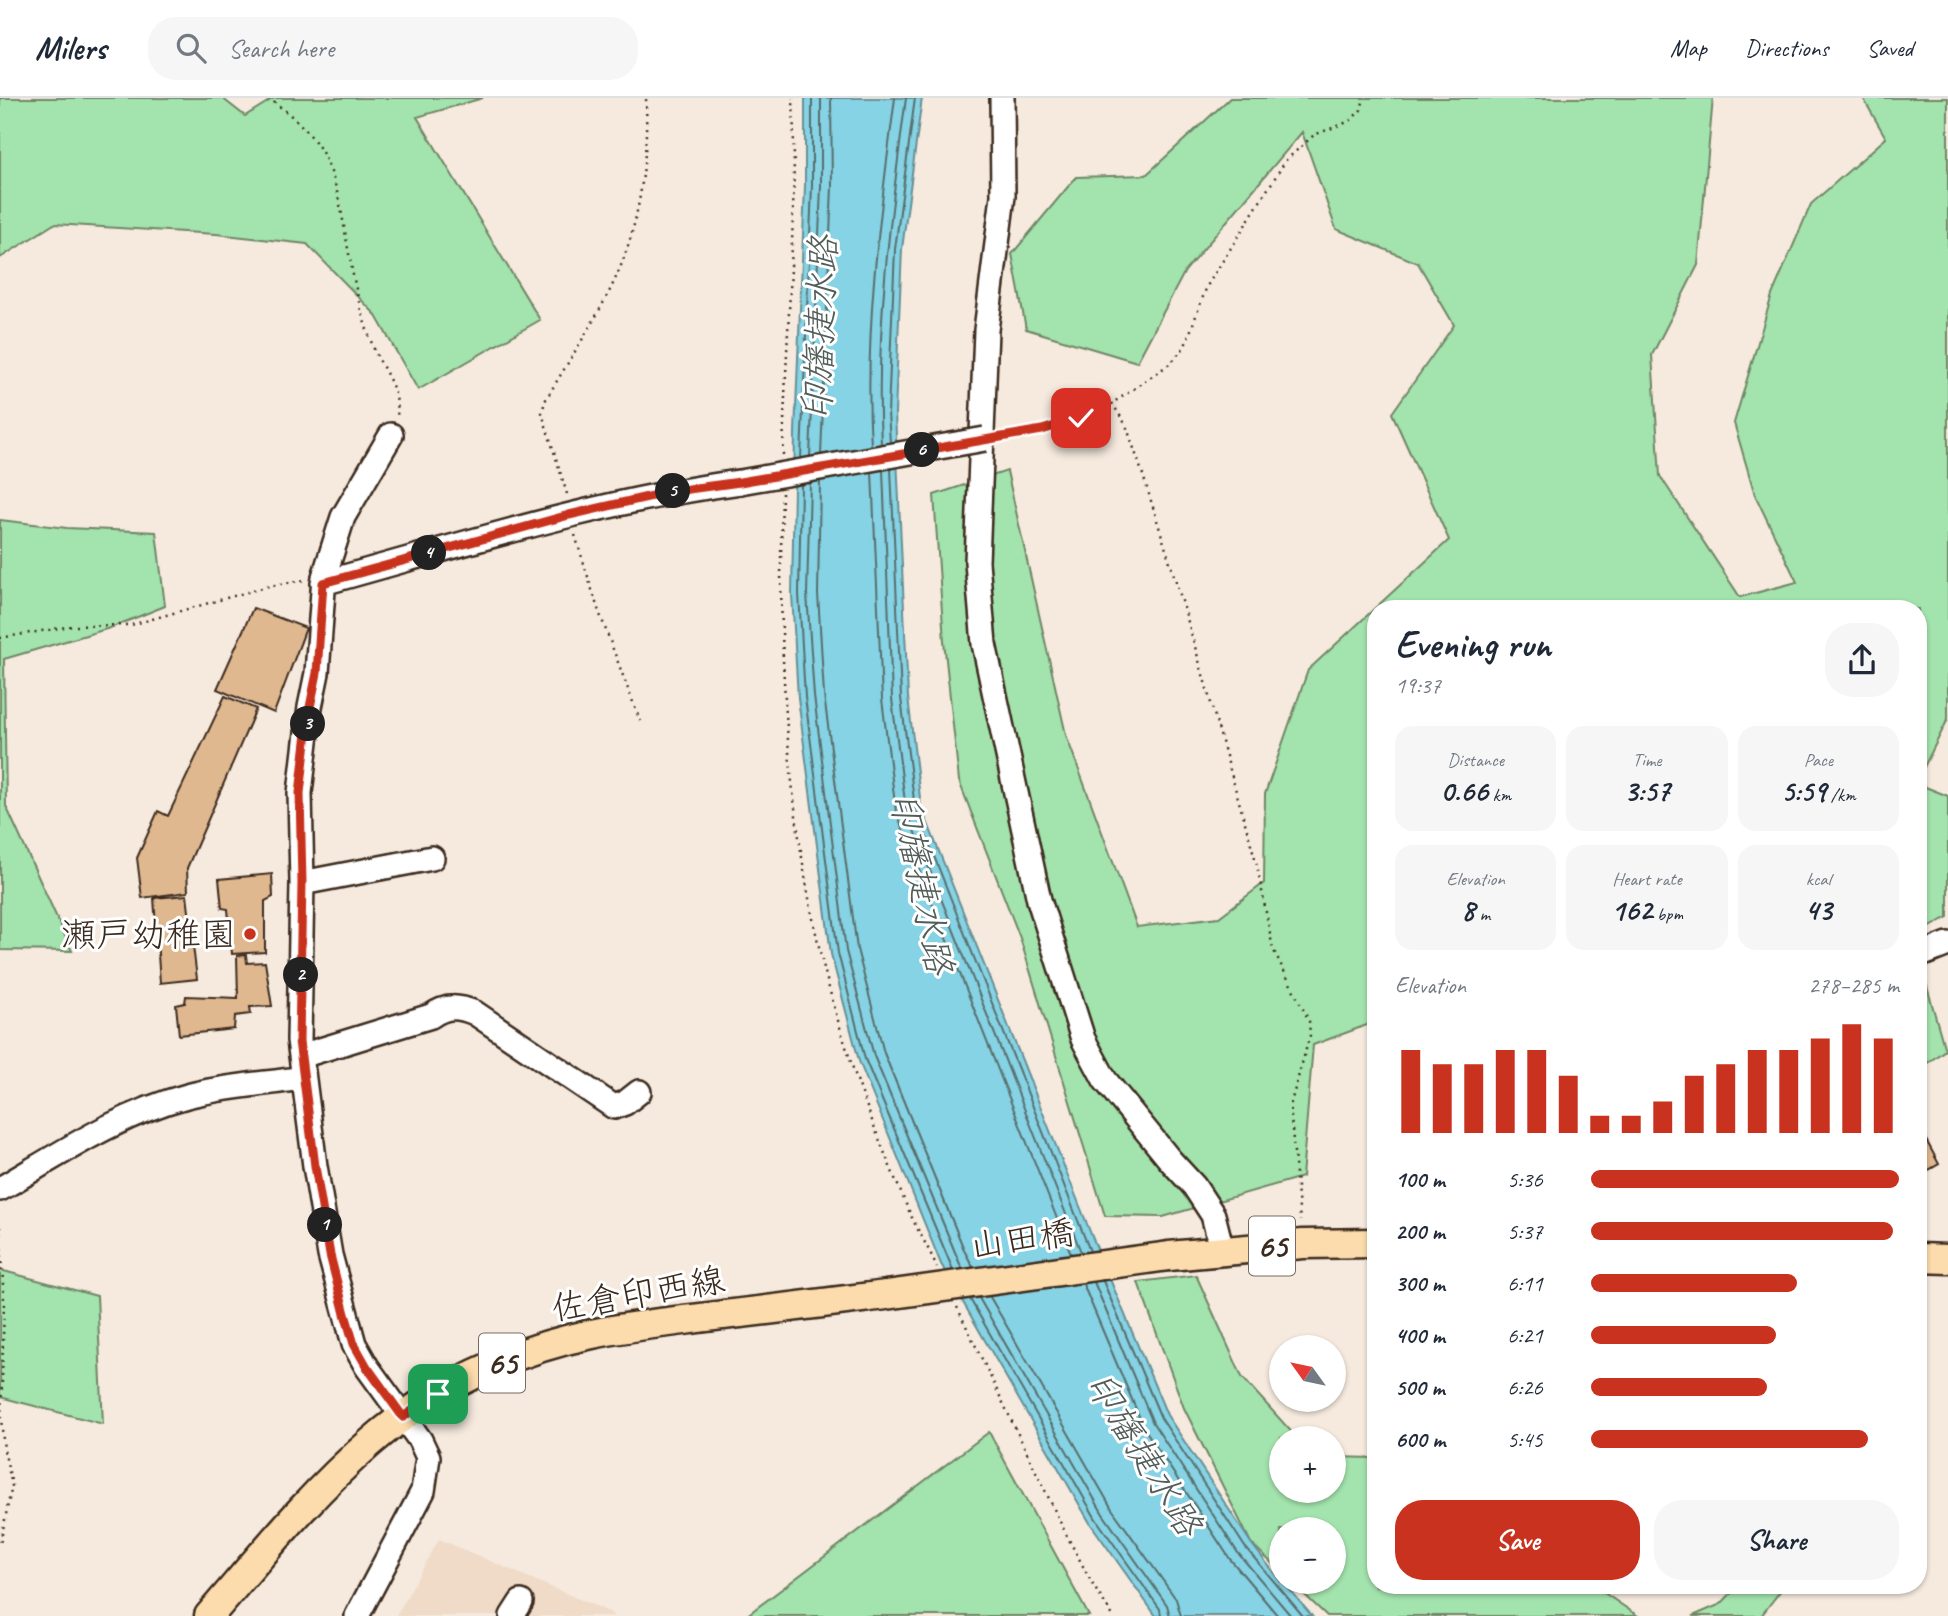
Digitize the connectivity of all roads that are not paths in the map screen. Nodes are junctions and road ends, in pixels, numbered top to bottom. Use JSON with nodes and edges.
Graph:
{"nodes":[{"id":1,"x":1002,"y":98,"type":"edge"},
{"id":2,"x":391,"y":435,"type":"road end"},
{"id":3,"x":985,"y":439,"type":"road end"},
{"id":4,"x":324,"y":580,"type":"junction"},
{"id":5,"x":432,"y":858,"type":"dead end"},
{"id":6,"x":302,"y":883,"type":"junction"},
{"id":7,"x":1948,"y":944,"type":"edge"},
{"id":8,"x":1927,"y":952,"type":"edge"},
{"id":9,"x":302,"y":1067,"type":"junction"},
{"id":10,"x":639,"y":1093,"type":"dead end"},
{"id":11,"x":0,"y":1189,"type":"edge"},
{"id":12,"x":1367,"y":1243,"type":"edge"},
{"id":13,"x":1222,"y":1250,"type":"junction"},
{"id":14,"x":1927,"y":1258,"type":"edge"},
{"id":15,"x":1948,"y":1259,"type":"edge"},
{"id":16,"x":886,"y":1295,"type":"joint"},
{"id":17,"x":403,"y":1417,"type":"junction"},
{"id":18,"x":209,"y":1616,"type":"edge"},
{"id":19,"x":357,"y":1616,"type":"edge"}],
"edges":[{"from":1,"to":13,"type":"street"},
{"from":2,"to":4,"type":"street"},
{"from":3,"to":4,"type":"street","bridge":true},
{"from":4,"to":6,"type":"street"},
{"from":5,"to":6,"type":"street"},
{"from":6,"to":9,"type":"street"},
{"from":7,"to":8,"type":"street"},
{"from":9,"to":10,"type":"street"},
{"from":9,"to":11,"type":"street"},
{"from":9,"to":17,"type":"street"},
{"from":12,"to":13,"type":"main road","number":"65"},
{"from":13,"to":16,"type":"main road","name":"山田橋","number":"65","bridge":true},
{"from":14,"to":15,"type":"main road"},
{"from":16,"to":17,"type":"main road","name":"佐倉印西線","number":"65"},
{"from":17,"to":18,"type":"main road","name":"佐倉印西線","number":"65"},
{"from":17,"to":19,"type":"street"}]}
